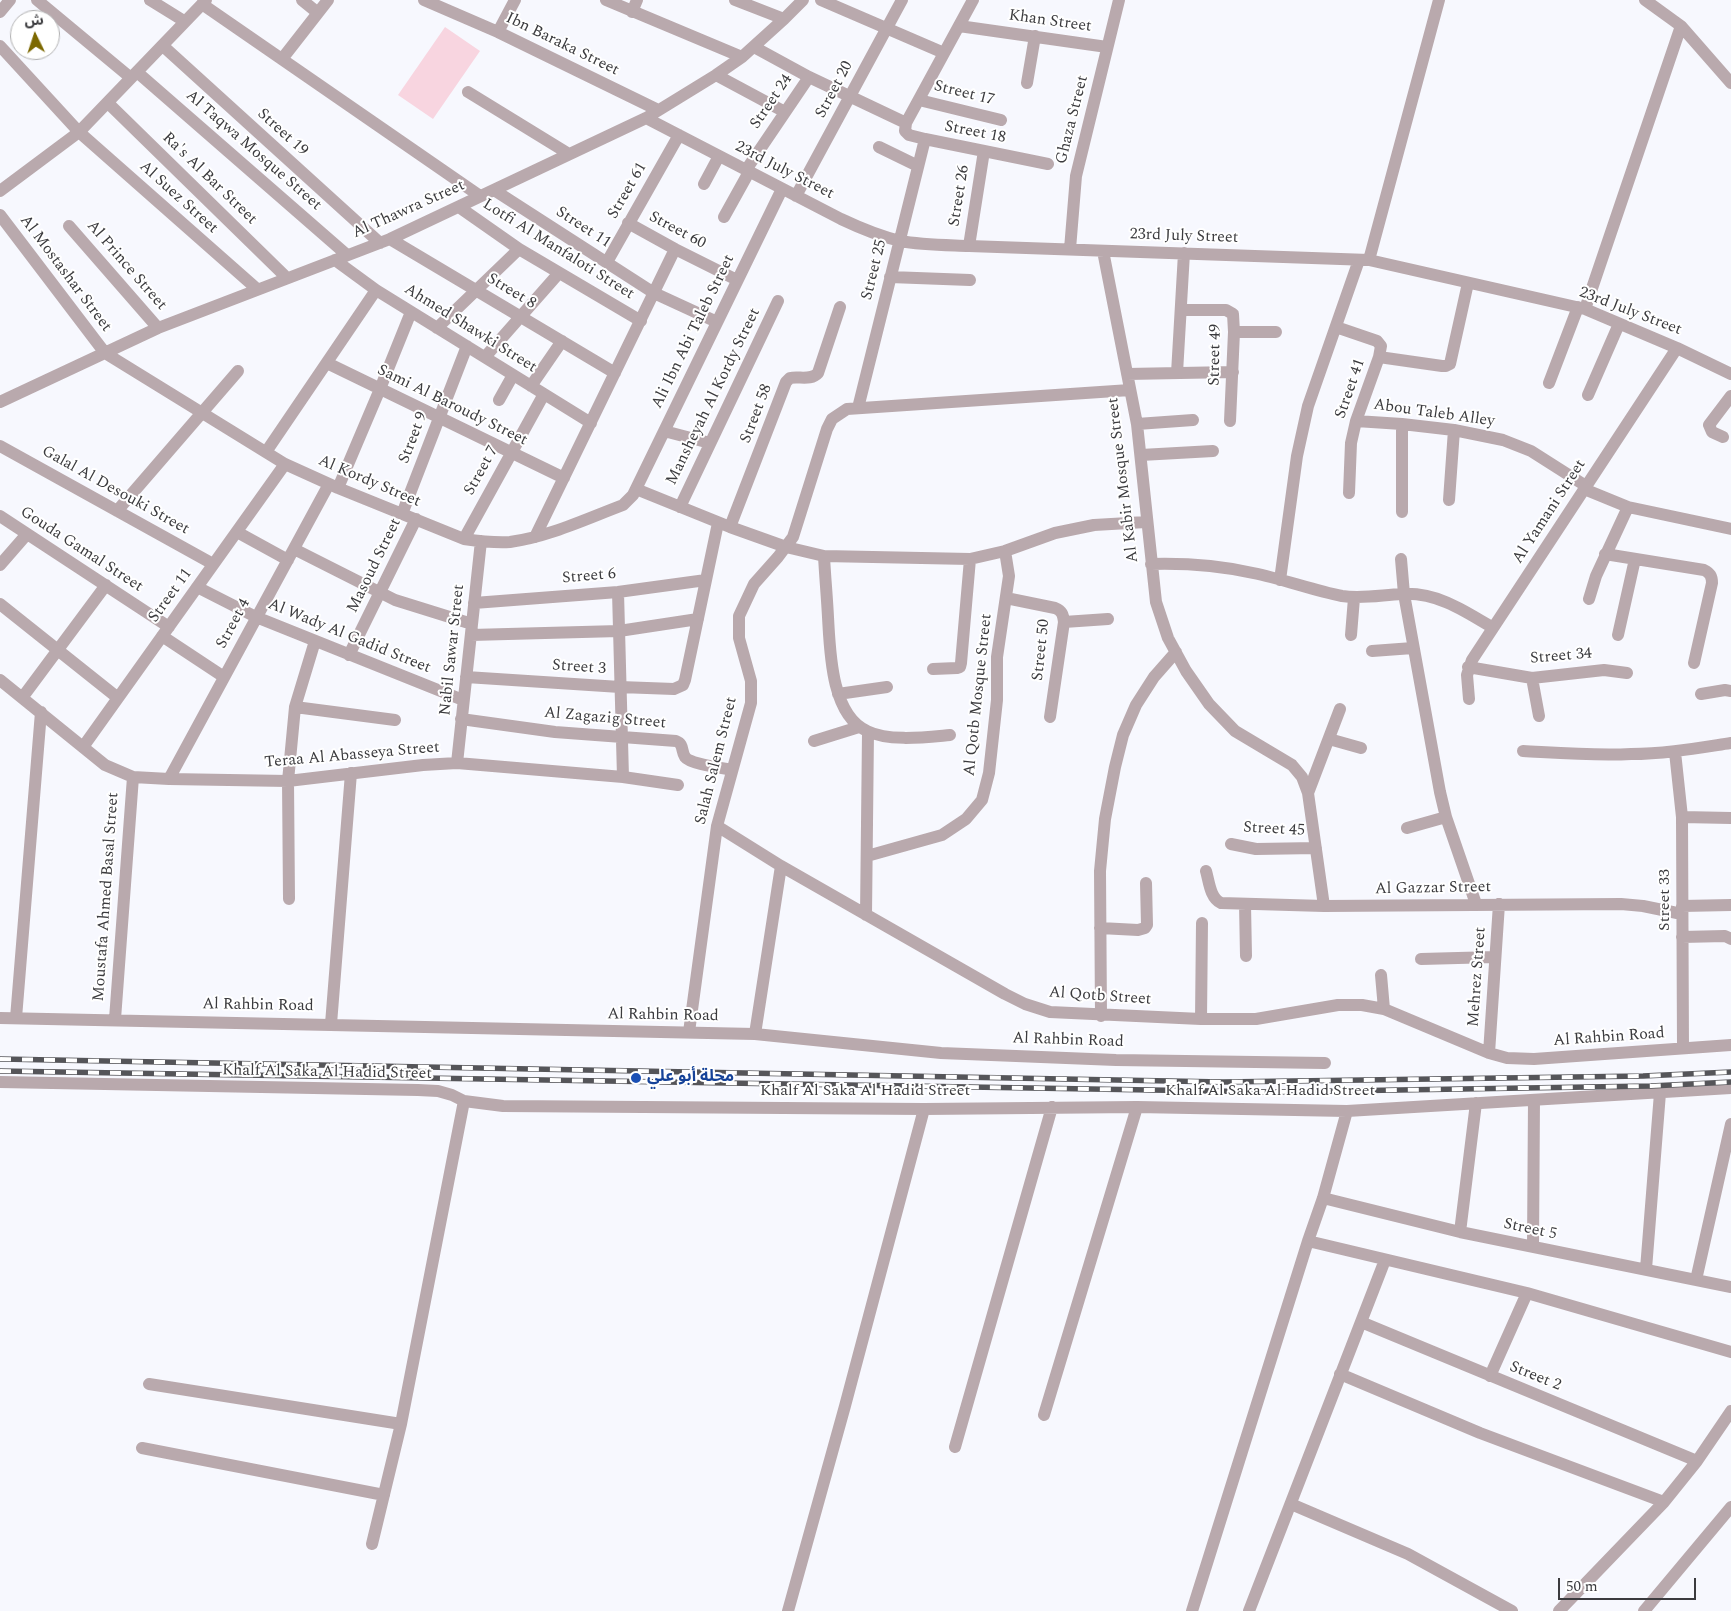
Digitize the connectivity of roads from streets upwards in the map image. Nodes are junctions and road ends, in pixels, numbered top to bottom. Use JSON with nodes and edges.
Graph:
{"nodes":[{"id":1,"x":10,"y":0,"type":"edge"},
{"id":2,"x":37,"y":0,"type":"edge"},
{"id":3,"x":150,"y":0,"type":"edge"},
{"id":4,"x":302,"y":0,"type":"edge"},
{"id":5,"x":328,"y":0,"type":"edge"},
{"id":6,"x":424,"y":0,"type":"edge"},
{"id":7,"x":515,"y":0,"type":"edge"},
{"id":8,"x":606,"y":0,"type":"edge"},
{"id":9,"x":735,"y":0,"type":"edge"},
{"id":10,"x":802,"y":0,"type":"edge"},
{"id":11,"x":821,"y":0,"type":"edge"},
{"id":12,"x":902,"y":0,"type":"edge"},
{"id":13,"x":973,"y":0,"type":"edge"},
{"id":14,"x":1119,"y":0,"type":"edge"},
{"id":15,"x":1439,"y":0,"type":"edge"},
{"id":16,"x":1645,"y":0,"type":"edge"},
{"id":17,"x":204,"y":2,"type":"edge"},
{"id":18,"x":635,"y":6,"type":"edge"},
{"id":19,"x":0,"y":12,"type":"edge"},
{"id":20,"x":318,"y":13,"type":"junction"},
{"id":21,"x":784,"y":19,"type":"junction"},
{"id":22,"x":184,"y":22,"type":"junction"},
{"id":23,"x":959,"y":26,"type":"junction"},
{"id":24,"x":1681,"y":26,"type":"junction"},
{"id":25,"x":887,"y":28,"type":"junction"},
{"id":26,"x":498,"y":32,"type":"junction"},
{"id":27,"x":1035,"y":36,"type":"junction"},
{"id":28,"x":0,"y":46,"type":"edge"},
{"id":29,"x":162,"y":46,"type":"junction"},
{"id":30,"x":754,"y":47,"type":"junction"},
{"id":31,"x":1107,"y":47,"type":"junction"},
{"id":32,"x":944,"y":53,"type":"junction"},
{"id":33,"x":742,"y":56,"type":"junction"},
{"id":34,"x":282,"y":59,"type":"junction"},
{"id":35,"x":134,"y":75,"type":"junction"},
{"id":36,"x":716,"y":76,"type":"junction"},
{"id":37,"x":809,"y":77,"type":"junction"},
{"id":38,"x":1027,"y":83,"type":"dead end"},
{"id":39,"x":1731,"y":83,"type":"edge"},
{"id":40,"x":468,"y":92,"type":"dead end"},
{"id":41,"x":850,"y":96,"type":"junction"},
{"id":42,"x":919,"y":100,"type":"junction"},
{"id":43,"x":108,"y":103,"type":"junction"},
{"id":44,"x":658,"y":110,"type":"junction"},
{"id":45,"x":785,"y":112,"type":"junction"},
{"id":46,"x":646,"y":118,"type":"junction"},
{"id":47,"x":1001,"y":120,"type":"dead end"},
{"id":48,"x":906,"y":123,"type":"junction"},
{"id":49,"x":78,"y":132,"type":"junction"},
{"id":50,"x":679,"y":135,"type":"junction"},
{"id":51,"x":925,"y":139,"type":"junction"},
{"id":52,"x":879,"y":147,"type":"dead end"},
{"id":53,"x":984,"y":151,"type":"junction"},
{"id":54,"x":569,"y":154,"type":"junction"},
{"id":55,"x":719,"y":156,"type":"junction"},
{"id":56,"x":1048,"y":164,"type":"dead end"},
{"id":57,"x":918,"y":166,"type":"junction"},
{"id":58,"x":748,"y":171,"type":"junction"},
{"id":59,"x":704,"y":184,"type":"dead end"},
{"id":60,"x":782,"y":189,"type":"junction"},
{"id":61,"x":494,"y":190,"type":"junction"},
{"id":62,"x":0,"y":191,"type":"edge"},
{"id":63,"x":480,"y":196,"type":"junction"},
{"id":64,"x":796,"y":196,"type":"junction"},
{"id":65,"x":458,"y":207,"type":"junction"},
{"id":66,"x":0,"y":215,"type":"edge"},
{"id":67,"x":724,"y":217,"type":"dead end"},
{"id":68,"x":628,"y":223,"type":"junction"},
{"id":69,"x":69,"y":226,"type":"dead end"},
{"id":70,"x":899,"y":240,"type":"junction"},
{"id":71,"x":385,"y":241,"type":"junction"},
{"id":72,"x":969,"y":246,"type":"junction"},
{"id":73,"x":519,"y":249,"type":"junction"},
{"id":74,"x":675,"y":249,"type":"junction"},
{"id":75,"x":1070,"y":249,"type":"junction"},
{"id":76,"x":1104,"y":251,"type":"junction"},
{"id":77,"x":1184,"y":253,"type":"junction"},
{"id":78,"x":341,"y":258,"type":"junction"},
{"id":79,"x":1364,"y":260,"type":"junction"},
{"id":80,"x":607,"y":262,"type":"junction"},
{"id":81,"x":559,"y":272,"type":"junction"},
{"id":82,"x":890,"y":277,"type":"junction"},
{"id":83,"x":287,"y":278,"type":"junction"},
{"id":84,"x":737,"y":280,"type":"junction"},
{"id":85,"x":970,"y":280,"type":"dead end"},
{"id":86,"x":1468,"y":283,"type":"junction"},
{"id":87,"x":257,"y":289,"type":"junction"},
{"id":88,"x":376,"y":290,"type":"junction"},
{"id":89,"x":475,"y":290,"type":"junction"},
{"id":90,"x":654,"y":292,"type":"junction"},
{"id":91,"x":778,"y":301,"type":"dead end"},
{"id":92,"x":840,"y":307,"type":"dead end"},
{"id":93,"x":1582,"y":308,"type":"junction"},
{"id":94,"x":1181,"y":310,"type":"junction"},
{"id":95,"x":411,"y":312,"type":"junction"},
{"id":96,"x":520,"y":316,"type":"junction"},
{"id":97,"x":640,"y":321,"type":"junction"},
{"id":98,"x":717,"y":322,"type":"junction"},
{"id":99,"x":1619,"y":324,"type":"junction"},
{"id":100,"x":1336,"y":327,"type":"junction"},
{"id":101,"x":158,"y":328,"type":"junction"},
{"id":102,"x":437,"y":328,"type":"junction"},
{"id":103,"x":1234,"y":332,"type":"junction"},
{"id":104,"x":1276,"y":332,"type":"dead end"},
{"id":105,"x":562,"y":341,"type":"junction"},
{"id":106,"x":467,"y":346,"type":"junction"},
{"id":107,"x":1678,"y":348,"type":"junction"},
{"id":108,"x":105,"y":353,"type":"junction"},
{"id":109,"x":485,"y":357,"type":"junction"},
{"id":110,"x":1379,"y":357,"type":"junction"},
{"id":111,"x":327,"y":363,"type":"junction"},
{"id":112,"x":238,"y":372,"type":"dead end"},
{"id":113,"x":1233,"y":372,"type":"junction"},
{"id":114,"x":615,"y":373,"type":"junction"},
{"id":115,"x":1127,"y":374,"type":"junction"},
{"id":116,"x":1177,"y":374,"type":"junction"},
{"id":117,"x":1731,"y":374,"type":"edge"},
{"id":118,"x":513,"y":375,"type":"junction"},
{"id":119,"x":1549,"y":383,"type":"dead end"},
{"id":120,"x":531,"y":386,"type":"junction"},
{"id":121,"x":380,"y":389,"type":"junction"},
{"id":122,"x":1130,"y":390,"type":"junction"},
{"id":123,"x":544,"y":394,"type":"junction"},
{"id":124,"x":1588,"y":395,"type":"dead end"},
{"id":125,"x":1731,"y":396,"type":"edge"},
{"id":126,"x":499,"y":400,"type":"dead end"},
{"id":127,"x":0,"y":402,"type":"edge"},
{"id":128,"x":852,"y":409,"type":"junction"},
{"id":129,"x":201,"y":414,"type":"junction"},
{"id":130,"x":440,"y":418,"type":"junction"},
{"id":131,"x":1193,"y":420,"type":"dead end"},
{"id":132,"x":1230,"y":420,"type":"dead end"},
{"id":133,"x":1356,"y":421,"type":"junction"},
{"id":134,"x":591,"y":423,"type":"junction"},
{"id":135,"x":1137,"y":424,"type":"junction"},
{"id":136,"x":1402,"y":424,"type":"junction"},
{"id":137,"x":1454,"y":430,"type":"junction"},
{"id":138,"x":664,"y":431,"type":"junction"},
{"id":139,"x":1723,"y":438,"type":"dead end"},
{"id":140,"x":710,"y":443,"type":"junction"},
{"id":141,"x":0,"y":446,"type":"edge"},
{"id":142,"x":1214,"y":451,"type":"dead end"},
{"id":143,"x":266,"y":452,"type":"junction"},
{"id":144,"x":511,"y":452,"type":"junction"},
{"id":145,"x":1141,"y":455,"type":"junction"},
{"id":146,"x":285,"y":464,"type":"junction"},
{"id":147,"x":564,"y":478,"type":"junction"},
{"id":148,"x":334,"y":486,"type":"junction"},
{"id":149,"x":1585,"y":488,"type":"junction"},
{"id":150,"x":636,"y":489,"type":"junction"},
{"id":151,"x":1349,"y":493,"type":"dead end"},
{"id":152,"x":1449,"y":500,"type":"dead end"},
{"id":153,"x":1628,"y":506,"type":"junction"},
{"id":154,"x":680,"y":507,"type":"junction"},
{"id":155,"x":117,"y":511,"type":"junction"},
{"id":156,"x":1402,"y":512,"type":"dead end"},
{"id":157,"x":402,"y":514,"type":"junction"},
{"id":158,"x":0,"y":516,"type":"edge"},
{"id":159,"x":416,"y":519,"type":"junction"},
{"id":160,"x":1146,"y":522,"type":"junction"},
{"id":161,"x":724,"y":525,"type":"junction"},
{"id":162,"x":1731,"y":528,"type":"edge"},
{"id":163,"x":237,"y":532,"type":"junction"},
{"id":164,"x":27,"y":534,"type":"junction"},
{"id":165,"x":536,"y":537,"type":"junction"},
{"id":166,"x":464,"y":539,"type":"junction"},
{"id":167,"x":481,"y":542,"type":"junction"},
{"id":168,"x":786,"y":547,"type":"junction"},
{"id":169,"x":1005,"y":551,"type":"junction"},
{"id":170,"x":291,"y":554,"type":"junction"},
{"id":171,"x":1605,"y":554,"type":"junction"},
{"id":172,"x":824,"y":556,"type":"junction"},
{"id":173,"x":970,"y":559,"type":"junction"},
{"id":174,"x":1401,"y":559,"type":"dead end"},
{"id":175,"x":1635,"y":559,"type":"junction"},
{"id":176,"x":213,"y":564,"type":"junction"},
{"id":177,"x":1151,"y":564,"type":"junction"},
{"id":178,"x":0,"y":565,"type":"edge"},
{"id":179,"x":706,"y":580,"type":"junction"},
{"id":180,"x":1280,"y":580,"type":"junction"},
{"id":181,"x":106,"y":586,"type":"junction"},
{"id":182,"x":197,"y":587,"type":"junction"},
{"id":183,"x":380,"y":591,"type":"junction"},
{"id":184,"x":618,"y":592,"type":"junction"},
{"id":185,"x":1404,"y":594,"type":"junction"},
{"id":186,"x":1006,"y":598,"type":"junction"},
{"id":187,"x":1354,"y":598,"type":"junction"},
{"id":188,"x":1589,"y":599,"type":"dead end"},
{"id":189,"x":474,"y":603,"type":"junction"},
{"id":190,"x":0,"y":604,"type":"edge"},
{"id":191,"x":256,"y":617,"type":"junction"},
{"id":192,"x":698,"y":619,"type":"junction"},
{"id":193,"x":1108,"y":619,"type":"dead end"},
{"id":194,"x":1064,"y":622,"type":"junction"},
{"id":195,"x":1494,"y":628,"type":"junction"},
{"id":196,"x":471,"y":629,"type":"junction"},
{"id":197,"x":619,"y":631,"type":"junction"},
{"id":198,"x":166,"y":632,"type":"junction"},
{"id":199,"x":1351,"y":635,"type":"dead end"},
{"id":200,"x":1618,"y":636,"type":"dead end"},
{"id":201,"x":315,"y":641,"type":"junction"},
{"id":202,"x":1413,"y":648,"type":"junction"},
{"id":203,"x":57,"y":650,"type":"junction"},
{"id":204,"x":1372,"y":651,"type":"dead end"},
{"id":205,"x":1176,"y":652,"type":"junction"},
{"id":206,"x":349,"y":655,"type":"junction"},
{"id":207,"x":1694,"y":663,"type":"dead end"},
{"id":208,"x":1468,"y":667,"type":"junction"},
{"id":209,"x":933,"y":669,"type":"dead end"},
{"id":210,"x":1627,"y":673,"type":"dead end"},
{"id":211,"x":224,"y":677,"type":"junction"},
{"id":212,"x":466,"y":677,"type":"junction"},
{"id":213,"x":1532,"y":678,"type":"junction"},
{"id":214,"x":0,"y":680,"type":"edge"},
{"id":215,"x":620,"y":687,"type":"junction"},
{"id":216,"x":887,"y":687,"type":"dead end"},
{"id":217,"x":1731,"y":691,"type":"edge"},
{"id":218,"x":838,"y":694,"type":"junction"},
{"id":219,"x":1701,"y":694,"type":"dead end"},
{"id":220,"x":22,"y":698,"type":"junction"},
{"id":221,"x":118,"y":698,"type":"junction"},
{"id":222,"x":1470,"y":699,"type":"dead end"},
{"id":223,"x":464,"y":700,"type":"junction"},
{"id":224,"x":295,"y":707,"type":"junction"},
{"id":225,"x":1340,"y":709,"type":"dead end"},
{"id":226,"x":40,"y":712,"type":"junction"},
{"id":227,"x":1539,"y":716,"type":"dead end"},
{"id":228,"x":1050,"y":718,"type":"dead end"},
{"id":229,"x":461,"y":719,"type":"junction"},
{"id":230,"x":394,"y":720,"type":"dead end"},
{"id":231,"x":863,"y":730,"type":"junction"},
{"id":232,"x":950,"y":735,"type":"dead end"},
{"id":233,"x":622,"y":737,"type":"junction"},
{"id":234,"x":1329,"y":739,"type":"junction"},
{"id":235,"x":814,"y":741,"type":"dead end"},
{"id":236,"x":1731,"y":743,"type":"edge"},
{"id":237,"x":83,"y":747,"type":"junction"},
{"id":238,"x":1361,"y":748,"type":"dead end"},
{"id":239,"x":1524,"y":751,"type":"dead end"},
{"id":240,"x":1675,"y":752,"type":"junction"},
{"id":241,"x":456,"y":763,"type":"junction"},
{"id":242,"x":732,"y":770,"type":"junction"},
{"id":243,"x":351,"y":773,"type":"junction"},
{"id":244,"x":133,"y":777,"type":"junction"},
{"id":245,"x":623,"y":777,"type":"junction"},
{"id":246,"x":169,"y":779,"type":"junction"},
{"id":247,"x":288,"y":780,"type":"junction"},
{"id":248,"x":678,"y":785,"type":"dead end"},
{"id":249,"x":1308,"y":793,"type":"junction"},
{"id":250,"x":1446,"y":817,"type":"junction"},
{"id":251,"x":1682,"y":817,"type":"junction"},
{"id":252,"x":1731,"y":818,"type":"edge"},
{"id":253,"x":716,"y":826,"type":"junction"},
{"id":254,"x":1407,"y":828,"type":"dead end"},
{"id":255,"x":1231,"y":844,"type":"dead end"},
{"id":256,"x":1316,"y":848,"type":"junction"},
{"id":257,"x":867,"y":856,"type":"junction"},
{"id":258,"x":781,"y":866,"type":"junction"},
{"id":259,"x":1206,"y":871,"type":"dead end"},
{"id":260,"x":1146,"y":883,"type":"dead end"},
{"id":261,"x":289,"y":899,"type":"dead end"},
{"id":262,"x":1245,"y":904,"type":"junction"},
{"id":263,"x":1476,"y":904,"type":"junction"},
{"id":264,"x":1499,"y":904,"type":"junction"},
{"id":265,"x":1324,"y":906,"type":"junction"},
{"id":266,"x":1731,"y":906,"type":"edge"},
{"id":267,"x":1682,"y":910,"type":"junction"},
{"id":268,"x":866,"y":914,"type":"junction"},
{"id":269,"x":1202,"y":923,"type":"dead end"},
{"id":270,"x":1100,"y":928,"type":"junction"},
{"id":271,"x":1682,"y":937,"type":"junction"},
{"id":272,"x":1731,"y":939,"type":"edge"},
{"id":273,"x":1246,"y":956,"type":"dead end"},
{"id":274,"x":1495,"y":957,"type":"junction"},
{"id":275,"x":1421,"y":959,"type":"dead end"},
{"id":276,"x":1381,"y":975,"type":"dead end"},
{"id":277,"x":1384,"y":1009,"type":"junction"},
{"id":278,"x":1101,"y":1016,"type":"junction"},
{"id":279,"x":0,"y":1018,"type":"edge"},
{"id":280,"x":16,"y":1018,"type":"junction"},
{"id":281,"x":114,"y":1019,"type":"junction"},
{"id":282,"x":1201,"y":1019,"type":"junction"},
{"id":283,"x":331,"y":1024,"type":"junction"},
{"id":284,"x":689,"y":1032,"type":"junction"},
{"id":285,"x":755,"y":1034,"type":"junction"},
{"id":286,"x":1731,"y":1045,"type":"edge"},
{"id":287,"x":1683,"y":1048,"type":"junction"},
{"id":288,"x":1490,"y":1053,"type":"junction"},
{"id":289,"x":1325,"y":1063,"type":"dead end"},
{"id":290,"x":0,"y":1082,"type":"edge"},
{"id":291,"x":1731,"y":1088,"type":"edge"},
{"id":292,"x":1660,"y":1092,"type":"junction"},
{"id":293,"x":1534,"y":1100,"type":"junction"},
{"id":294,"x":464,"y":1102,"type":"junction"},
{"id":295,"x":1476,"y":1103,"type":"junction"},
{"id":296,"x":1052,"y":1107,"type":"junction"},
{"id":297,"x":1137,"y":1107,"type":"junction"},
{"id":298,"x":924,"y":1109,"type":"junction"},
{"id":299,"x":1347,"y":1111,"type":"junction"},
{"id":300,"x":1731,"y":1124,"type":"edge"},
{"id":301,"x":1323,"y":1198,"type":"junction"},
{"id":302,"x":1460,"y":1232,"type":"junction"},
{"id":303,"x":1308,"y":1241,"type":"junction"},
{"id":304,"x":1533,"y":1247,"type":"junction"},
{"id":305,"x":1385,"y":1260,"type":"junction"},
{"id":306,"x":1646,"y":1269,"type":"junction"},
{"id":307,"x":1696,"y":1280,"type":"junction"},
{"id":308,"x":1731,"y":1288,"type":"edge"},
{"id":309,"x":1527,"y":1293,"type":"junction"},
{"id":310,"x":1361,"y":1322,"type":"junction"},
{"id":311,"x":1731,"y":1352,"type":"edge"},
{"id":312,"x":1340,"y":1374,"type":"junction"},
{"id":313,"x":1490,"y":1376,"type":"junction"},
{"id":314,"x":149,"y":1384,"type":"dead end"},
{"id":315,"x":1731,"y":1411,"type":"edge"},
{"id":316,"x":1044,"y":1415,"type":"dead end"},
{"id":317,"x":401,"y":1424,"type":"junction"},
{"id":318,"x":954,"y":1447,"type":"dead end"},
{"id":319,"x":142,"y":1448,"type":"dead end"},
{"id":320,"x":1696,"y":1461,"type":"junction"},
{"id":321,"x":384,"y":1496,"type":"junction"},
{"id":322,"x":1664,"y":1502,"type":"junction"},
{"id":323,"x":1290,"y":1504,"type":"junction"},
{"id":324,"x":1731,"y":1507,"type":"edge"},
{"id":325,"x":372,"y":1544,"type":"dead end"},
{"id":326,"x":788,"y":1611,"type":"edge"},
{"id":327,"x":1192,"y":1611,"type":"edge"},
{"id":328,"x":1249,"y":1611,"type":"edge"},
{"id":329,"x":1512,"y":1611,"type":"edge"},
{"id":330,"x":1558,"y":1611,"type":"edge"},
{"id":331,"x":1644,"y":1611,"type":"edge"}],
"edges":[{"from":1,"to":19,"type":"street"},
{"from":2,"to":35,"type":"street","name":"Al Taqwa Mosque Street"},
{"from":3,"to":22,"type":"street"},
{"from":4,"to":20,"type":"street"},
{"from":5,"to":20,"type":"street"},
{"from":6,"to":26,"type":"street","name":"Ibn Baraka Street"},
{"from":7,"to":26,"type":"street"},
{"from":8,"to":18,"type":"street"},
{"from":9,"to":21,"type":"street"},
{"from":10,"to":21,"type":"street","name":"Al Thawra Street"},
{"from":11,"to":25,"type":"street"},
{"from":12,"to":25,"type":"street","name":"Street 20"},
{"from":13,"to":23,"type":"street"},
{"from":14,"to":31,"type":"street","name":"Ghaza Street"},
{"from":15,"to":79,"type":"street"},
{"from":16,"to":24,"type":"street"},
{"from":17,"to":22,"type":"street"},
{"from":17,"to":34,"type":"street"},
{"from":18,"to":33,"type":"street"},
{"from":20,"to":34,"type":"street"},
{"from":21,"to":30,"type":"street","name":"Al Thawra Street"},
{"from":22,"to":29,"type":"street"},
{"from":23,"to":27,"type":"street","name":"Khan Street"},
{"from":23,"to":32,"type":"street"},
{"from":24,"to":39,"type":"street"},
{"from":24,"to":93,"type":"street"},
{"from":25,"to":32,"type":"street"},
{"from":25,"to":41,"type":"street","name":"Street 20"},
{"from":26,"to":44,"type":"street","name":"Ibn Baraka Street"},
{"from":27,"to":31,"type":"street","name":"Khan Street"},
{"from":27,"to":38,"type":"street"},
{"from":28,"to":49,"type":"street","name":"Al Suez Street"},
{"from":29,"to":35,"type":"street"},
{"from":29,"to":71,"type":"street","name":"Street 19"},
{"from":30,"to":33,"type":"street","name":"Al Thawra Street"},
{"from":30,"to":37,"type":"street"},
{"from":31,"to":75,"type":"street","name":"Ghaza Street"},
{"from":32,"to":42,"type":"street"},
{"from":33,"to":36,"type":"street","name":"Al Thawra Street"},
{"from":34,"to":63,"type":"street"},
{"from":35,"to":43,"type":"street"},
{"from":35,"to":78,"type":"street","name":"Al Taqwa Mosque Street"},
{"from":36,"to":44,"type":"street","name":"Al Thawra Street"},
{"from":36,"to":45,"type":"street"},
{"from":37,"to":41,"type":"street"},
{"from":37,"to":45,"type":"street","name":"Street 24"},
{"from":40,"to":54,"type":"street"},
{"from":41,"to":48,"type":"street"},
{"from":41,"to":64,"type":"street","name":"Street 20"},
{"from":42,"to":47,"type":"street","name":"Street 17"},
{"from":42,"to":48,"type":"street"},
{"from":43,"to":49,"type":"street"},
{"from":43,"to":83,"type":"street","name":"Ra's Al Bar Street"},
{"from":44,"to":46,"type":"street","name":"Al Thawra Street"},
{"from":45,"to":58,"type":"street","name":"Street 24"},
{"from":46,"to":50,"type":"street","name":"23rd July Street"},
{"from":46,"to":54,"type":"street","name":"Al Thawra Street"},
{"from":48,"to":51,"type":"street","name":"Street 18"},
{"from":49,"to":62,"type":"street"},
{"from":49,"to":87,"type":"street","name":"Al Suez Street"},
{"from":50,"to":55,"type":"street","name":"23rd July Street"},
{"from":50,"to":68,"type":"street","name":"Street 61"},
{"from":51,"to":53,"type":"street","name":"Street 18"},
{"from":51,"to":57,"type":"street","name":"Street 25"},
{"from":52,"to":57,"type":"street"},
{"from":53,"to":56,"type":"street","name":"Street 18"},
{"from":53,"to":72,"type":"street","name":"Street 26"},
{"from":54,"to":61,"type":"street","name":"Al Thawra Street"},
{"from":55,"to":58,"type":"street","name":"23rd July Street"},
{"from":55,"to":59,"type":"street"},
{"from":57,"to":70,"type":"street","name":"Street 25"},
{"from":58,"to":60,"type":"street","name":"23rd July Street"},
{"from":58,"to":67,"type":"street","name":"Street 24"},
{"from":60,"to":64,"type":"street","name":"23rd July Street"},
{"from":60,"to":84,"type":"street","name":"Ali Ibn Abi Taleb Street"},
{"from":61,"to":63,"type":"street","name":"Al Thawra Street"},
{"from":61,"to":80,"type":"street","name":"Street 11"},
{"from":63,"to":65,"type":"street","name":"Al Thawra Street"},
{"from":64,"to":70,"type":"street","name":"23rd July Street"},
{"from":65,"to":71,"type":"street","name":"Al Thawra Street"},
{"from":65,"to":73,"type":"street","name":"Lotfi Al Manfaloti Street"},
{"from":66,"to":108,"type":"street","name":"Al Mostashar Street"},
{"from":68,"to":74,"type":"street","name":"Street 60"},
{"from":68,"to":80,"type":"street","name":"Street 61"},
{"from":69,"to":101,"type":"street","name":"Al Prince Street"},
{"from":70,"to":72,"type":"street","name":"23rd July Street"},
{"from":70,"to":82,"type":"street","name":"Street 25"},
{"from":71,"to":78,"type":"street","name":"Al Thawra Street"},
{"from":71,"to":89,"type":"street","name":"Street 8"},
{"from":72,"to":75,"type":"street","name":"23rd July Street"},
{"from":73,"to":81,"type":"street","name":"Lotfi Al Manfaloti Street"},
{"from":73,"to":89,"type":"street"},
{"from":74,"to":84,"type":"street","name":"Street 60"},
{"from":74,"to":90,"type":"street"},
{"from":75,"to":76,"type":"street","name":"23rd July Street"},
{"from":76,"to":77,"type":"street","name":"23rd July Street"},
{"from":76,"to":115,"type":"street","name":"Al Kabir Mosque Street"},
{"from":77,"to":79,"type":"street","name":"23rd July Street"},
{"from":77,"to":94,"type":"street"},
{"from":78,"to":83,"type":"street","name":"Al Thawra Street"},
{"from":78,"to":88,"type":"street","name":"Ahmed Shawki Street"},
{"from":79,"to":86,"type":"street","name":"23rd July Street"},
{"from":79,"to":100,"type":"street"},
{"from":80,"to":90,"type":"street","name":"Street 11"},
{"from":81,"to":96,"type":"street"},
{"from":81,"to":97,"type":"street","name":"Lotfi Al Manfaloti Street"},
{"from":82,"to":85,"type":"street"},
{"from":82,"to":128,"type":"street","name":"Street 25"},
{"from":83,"to":87,"type":"street","name":"Al Thawra Street"},
{"from":84,"to":98,"type":"street","name":"Ali Ibn Abi Taleb Street"},
{"from":86,"to":93,"type":"street","name":"23rd July Street"},
{"from":86,"to":110,"type":"street"},
{"from":87,"to":101,"type":"street","name":"Al Thawra Street"},
{"from":88,"to":95,"type":"street","name":"Ahmed Shawki Street"},
{"from":88,"to":111,"type":"street"},
{"from":89,"to":96,"type":"street","name":"Street 8"},
{"from":89,"to":102,"type":"street"},
{"from":90,"to":97,"type":"street"},
{"from":90,"to":98,"type":"street","name":"Street 11"},
{"from":91,"to":140,"type":"street","name":"Mansheyah Al Kordy Street"},
{"from":92,"to":161,"type":"street","name":"Street 58"},
{"from":93,"to":99,"type":"street","name":"23rd July Street"},
{"from":93,"to":119,"type":"street"},
{"from":94,"to":103,"type":"street","name":"Street 49"},
{"from":94,"to":116,"type":"street"},
{"from":95,"to":102,"type":"street","name":"Ahmed Shawki Street"},
{"from":95,"to":121,"type":"street","name":"Street 4"},
{"from":96,"to":105,"type":"street","name":"Street 8"},
{"from":96,"to":109,"type":"street"},
{"from":97,"to":114,"type":"street"},
{"from":98,"to":138,"type":"street","name":"Ali Ibn Abi Taleb Street"},
{"from":99,"to":107,"type":"street","name":"23rd July Street"},
{"from":99,"to":124,"type":"street"},
{"from":100,"to":110,"type":"street","name":"Street 41"},
{"from":100,"to":180,"type":"street"},
{"from":101,"to":108,"type":"street","name":"Al Thawra Street"},
{"from":102,"to":106,"type":"street","name":"Ahmed Shawki Street"},
{"from":103,"to":104,"type":"street"},
{"from":103,"to":113,"type":"street","name":"Street 49"},
{"from":105,"to":114,"type":"street","name":"Street 8"},
{"from":105,"to":120,"type":"street"},
{"from":106,"to":109,"type":"street","name":"Ahmed Shawki Street"},
{"from":106,"to":130,"type":"street","name":"Street 9"},
{"from":107,"to":117,"type":"street","name":"23rd July Street"},
{"from":107,"to":149,"type":"street","name":"Al Yamani Street"},
{"from":108,"to":127,"type":"street","name":"Al Thawra Street"},
{"from":108,"to":129,"type":"street","name":"Al Kordy Street"},
{"from":109,"to":118,"type":"street","name":"Ahmed Shawki Street"},
{"from":110,"to":133,"type":"street","name":"Street 41"},
{"from":111,"to":121,"type":"street","name":"Sami Al Baroudy Street"},
{"from":111,"to":143,"type":"street"},
{"from":112,"to":129,"type":"street"},
{"from":113,"to":116,"type":"street"},
{"from":113,"to":132,"type":"street","name":"Street 49"},
{"from":114,"to":134,"type":"street"},
{"from":115,"to":116,"type":"street"},
{"from":115,"to":122,"type":"street","name":"Al Kabir Mosque Street"},
{"from":118,"to":120,"type":"street","name":"Ahmed Shawki Street"},
{"from":118,"to":126,"type":"street"},
{"from":120,"to":123,"type":"street","name":"Ahmed Shawki Street"},
{"from":121,"to":130,"type":"street","name":"Sami Al Baroudy Street"},
{"from":121,"to":148,"type":"street","name":"Street 4"},
{"from":122,"to":128,"type":"street"},
{"from":122,"to":135,"type":"street","name":"Al Kabir Mosque Street"},
{"from":123,"to":134,"type":"street","name":"Ahmed Shawki Street"},
{"from":123,"to":144,"type":"street","name":"Street 7"},
{"from":125,"to":139,"type":"street"},
{"from":128,"to":168,"type":"street","name":"Salah Salem Street"},
{"from":129,"to":143,"type":"street","name":"Al Kordy Street"},
{"from":129,"to":155,"type":"street"},
{"from":130,"to":144,"type":"street","name":"Sami Al Baroudy Street"},
{"from":130,"to":157,"type":"street","name":"Street 9"},
{"from":131,"to":135,"type":"street"},
{"from":133,"to":136,"type":"street","name":"Abou Taleb Alley"},
{"from":133,"to":151,"type":"street","name":"Street 41"},
{"from":134,"to":147,"type":"street"},
{"from":135,"to":145,"type":"street","name":"Al Kabir Mosque Street"},
{"from":136,"to":137,"type":"street","name":"Abou Taleb Alley"},
{"from":136,"to":156,"type":"street"},
{"from":137,"to":149,"type":"street","name":"Abou Taleb Alley"},
{"from":137,"to":152,"type":"street"},
{"from":138,"to":140,"type":"street"},
{"from":138,"to":150,"type":"street","name":"Ali Ibn Abi Taleb Street"},
{"from":140,"to":154,"type":"street","name":"Mansheyah Al Kordy Street"},
{"from":141,"to":155,"type":"street","name":"Galal Al Desouki Street"},
{"from":142,"to":145,"type":"street"},
{"from":143,"to":146,"type":"street","name":"Al Kordy Street"},
{"from":144,"to":147,"type":"street","name":"Sami Al Baroudy Street"},
{"from":144,"to":166,"type":"street","name":"Street 7"},
{"from":145,"to":160,"type":"street","name":"Al Kabir Mosque Street"},
{"from":146,"to":148,"type":"street","name":"Al Kordy Street"},
{"from":146,"to":163,"type":"street","name":"Street 11"},
{"from":147,"to":165,"type":"street"},
{"from":148,"to":157,"type":"street","name":"Al Kordy Street"},
{"from":148,"to":170,"type":"street","name":"Street 4"},
{"from":149,"to":153,"type":"street","name":"Abou Taleb Alley"},
{"from":149,"to":195,"type":"street","name":"Al Yamani Street"},
{"from":150,"to":154,"type":"street"},
{"from":150,"to":165,"type":"street","name":"Al Kordy Street"},
{"from":153,"to":162,"type":"street","name":"Abou Taleb Alley"},
{"from":153,"to":171,"type":"street"},
{"from":154,"to":161,"type":"street"},
{"from":155,"to":176,"type":"street","name":"Galal Al Desouki Street"},
{"from":157,"to":159,"type":"street","name":"Al Kordy Street"},
{"from":158,"to":164,"type":"street","name":"Gouda Gamal Street"},
{"from":159,"to":166,"type":"street","name":"Al Kordy Street"},
{"from":159,"to":183,"type":"street","name":"Masoud Street"},
{"from":160,"to":169,"type":"street"},
{"from":160,"to":177,"type":"street","name":"Al Kabir Mosque Street"},
{"from":161,"to":168,"type":"street"},
{"from":161,"to":179,"type":"street"},
{"from":163,"to":170,"type":"street"},
{"from":163,"to":176,"type":"street","name":"Street 11"},
{"from":164,"to":178,"type":"street"},
{"from":164,"to":181,"type":"street","name":"Gouda Gamal Street"},
{"from":165,"to":167,"type":"street","name":"Al Kordy Street"},
{"from":166,"to":167,"type":"street","name":"Al Kordy Street"},
{"from":167,"to":189,"type":"street","name":"Nabil Sawar Street"},
{"from":168,"to":172,"type":"street"},
{"from":168,"to":242,"type":"street","name":"Salah Salem Street"},
{"from":169,"to":173,"type":"street"},
{"from":169,"to":186,"type":"street","name":"Al Qotb Mosque Street"},
{"from":170,"to":183,"type":"street"},
{"from":170,"to":191,"type":"street","name":"Street 4"},
{"from":171,"to":175,"type":"street"},
{"from":171,"to":188,"type":"street"},
{"from":172,"to":173,"type":"street"},
{"from":172,"to":218,"type":"street"},
{"from":173,"to":209,"type":"street"},
{"from":174,"to":185,"type":"street"},
{"from":175,"to":200,"type":"street"},
{"from":175,"to":207,"type":"street"},
{"from":176,"to":182,"type":"street","name":"Street 11"},
{"from":177,"to":180,"type":"street"},
{"from":177,"to":205,"type":"street","name":"Al Kabir Mosque Street"},
{"from":179,"to":184,"type":"street","name":"Street 6"},
{"from":179,"to":192,"type":"street"},
{"from":180,"to":187,"type":"street"},
{"from":181,"to":198,"type":"street","name":"Gouda Gamal Street"},
{"from":181,"to":203,"type":"street"},
{"from":182,"to":191,"type":"street","name":"Al Wady Al Gadid Street"},
{"from":182,"to":198,"type":"street","name":"Street 11"},
{"from":183,"to":196,"type":"street"},
{"from":183,"to":206,"type":"street","name":"Masoud Street"},
{"from":184,"to":189,"type":"street","name":"Street 6"},
{"from":184,"to":197,"type":"street"},
{"from":185,"to":187,"type":"street"},
{"from":185,"to":195,"type":"street"},
{"from":185,"to":202,"type":"street"},
{"from":186,"to":194,"type":"street","name":"Street 50"},
{"from":186,"to":257,"type":"street","name":"Al Qotb Mosque Street"},
{"from":187,"to":199,"type":"street"},
{"from":189,"to":196,"type":"street","name":"Nabil Sawar Street"},
{"from":190,"to":203,"type":"street"},
{"from":191,"to":201,"type":"street","name":"Al Wady Al Gadid Street"},
{"from":191,"to":211,"type":"street","name":"Street 4"},
{"from":192,"to":197,"type":"street"},
{"from":192,"to":215,"type":"street","name":"Street 3"},
{"from":193,"to":194,"type":"street"},
{"from":194,"to":228,"type":"street","name":"Street 50"},
{"from":195,"to":208,"type":"street","name":"Al Yamani Street"},
{"from":196,"to":197,"type":"street"},
{"from":196,"to":212,"type":"street","name":"Nabil Sawar Street"},
{"from":197,"to":215,"type":"street"},
{"from":198,"to":211,"type":"street","name":"Gouda Gamal Street"},
{"from":198,"to":221,"type":"street","name":"Street 11"},
{"from":201,"to":206,"type":"street","name":"Al Wady Al Gadid Street"},
{"from":201,"to":224,"type":"street"},
{"from":202,"to":204,"type":"street"},
{"from":202,"to":250,"type":"street"},
{"from":203,"to":220,"type":"street"},
{"from":203,"to":221,"type":"street"},
{"from":205,"to":249,"type":"street","name":"Al Kabir Mosque Street"},
{"from":205,"to":270,"type":"street"},
{"from":206,"to":223,"type":"street","name":"Al Wady Al Gadid Street"},
{"from":208,"to":213,"type":"street","name":"Street 34"},
{"from":208,"to":222,"type":"street"},
{"from":210,"to":213,"type":"street","name":"Street 34"},
{"from":211,"to":246,"type":"street","name":"Street 4"},
{"from":212,"to":215,"type":"street","name":"Street 3"},
{"from":212,"to":223,"type":"street","name":"Nabil Sawar Street"},
{"from":213,"to":227,"type":"street"},
{"from":214,"to":220,"type":"street","name":"Teraa Al Abasseya Street"},
{"from":215,"to":233,"type":"street"},
{"from":216,"to":218,"type":"street"},
{"from":217,"to":219,"type":"street"},
{"from":218,"to":231,"type":"street"},
{"from":220,"to":226,"type":"street","name":"Teraa Al Abasseya Street"},
{"from":221,"to":237,"type":"street","name":"Street 11"},
{"from":223,"to":229,"type":"street","name":"Nabil Sawar Street"},
{"from":224,"to":230,"type":"street"},
{"from":224,"to":247,"type":"street"},
{"from":225,"to":234,"type":"street"},
{"from":226,"to":237,"type":"street","name":"Teraa Al Abasseya Street"},
{"from":226,"to":280,"type":"street"},
{"from":229,"to":233,"type":"street","name":"Al Zagazig Street"},
{"from":229,"to":241,"type":"street","name":"Nabil Sawar Street"},
{"from":231,"to":232,"type":"street"},
{"from":231,"to":235,"type":"street"},
{"from":231,"to":257,"type":"street"},
{"from":233,"to":242,"type":"street","name":"Al Zagazig Street"},
{"from":233,"to":245,"type":"street"},
{"from":234,"to":238,"type":"street"},
{"from":234,"to":249,"type":"street"},
{"from":236,"to":240,"type":"street"},
{"from":237,"to":244,"type":"street","name":"Teraa Al Abasseya Street"},
{"from":239,"to":240,"type":"street"},
{"from":240,"to":251,"type":"street","name":"Street 33"},
{"from":241,"to":243,"type":"street","name":"Teraa Al Abasseya Street"},
{"from":241,"to":245,"type":"street","name":"Teraa Al Abasseya Street"},
{"from":242,"to":253,"type":"street","name":"Salah Salem Street"},
{"from":243,"to":247,"type":"street","name":"Teraa Al Abasseya Street"},
{"from":243,"to":283,"type":"street"},
{"from":244,"to":246,"type":"street","name":"Teraa Al Abasseya Street"},
{"from":244,"to":281,"type":"street","name":"Moustafa Ahmed Basal Street"},
{"from":245,"to":248,"type":"street","name":"Teraa Al Abasseya Street"},
{"from":246,"to":247,"type":"street","name":"Teraa Al Abasseya Street"},
{"from":247,"to":261,"type":"street"},
{"from":249,"to":256,"type":"street"},
{"from":250,"to":254,"type":"street"},
{"from":250,"to":263,"type":"street"},
{"from":251,"to":252,"type":"street"},
{"from":251,"to":267,"type":"street","name":"Street 33"},
{"from":253,"to":258,"type":"street","name":"Al Qotb Street"},
{"from":253,"to":284,"type":"street","name":"Salah Salem Street"},
{"from":255,"to":256,"type":"street","name":"Street 45"},
{"from":256,"to":265,"type":"street"},
{"from":257,"to":268,"type":"street"},
{"from":258,"to":268,"type":"street","name":"Al Qotb Street"},
{"from":258,"to":285,"type":"street"},
{"from":259,"to":262,"type":"street","name":"Al Gazzar Street"},
{"from":260,"to":270,"type":"street"},
{"from":262,"to":265,"type":"street","name":"Al Gazzar Street"},
{"from":262,"to":273,"type":"street"},
{"from":263,"to":264,"type":"street","name":"Al Gazzar Street"},
{"from":263,"to":265,"type":"street","name":"Al Gazzar Street"},
{"from":264,"to":267,"type":"street","name":"Al Gazzar Street"},
{"from":264,"to":274,"type":"street","name":"Mehrez Street"},
{"from":266,"to":267,"type":"street","name":"Al Gazzar Street"},
{"from":267,"to":271,"type":"street","name":"Street 33"},
{"from":268,"to":278,"type":"street","name":"Al Qotb Street"},
{"from":269,"to":282,"type":"street"},
{"from":270,"to":278,"type":"street"},
{"from":271,"to":272,"type":"street"},
{"from":271,"to":287,"type":"street","name":"Street 33"},
{"from":274,"to":275,"type":"street"},
{"from":274,"to":288,"type":"street","name":"Mehrez Street"},
{"from":276,"to":277,"type":"street"},
{"from":277,"to":282,"type":"street","name":"Al Qotb Street"},
{"from":277,"to":288,"type":"street","name":"Al Qotb Street"},
{"from":278,"to":282,"type":"street","name":"Al Qotb Street"},
{"from":279,"to":280,"type":"street","name":"Al Rahbin Road"},
{"from":280,"to":281,"type":"street","name":"Al Rahbin Road"},
{"from":281,"to":283,"type":"street","name":"Al Rahbin Road"},
{"from":283,"to":284,"type":"street","name":"Al Rahbin Road"},
{"from":284,"to":285,"type":"street","name":"Al Rahbin Road"},
{"from":285,"to":289,"type":"street","name":"Al Rahbin Road"},
{"from":286,"to":287,"type":"street","name":"Al Rahbin Road"},
{"from":287,"to":288,"type":"street","name":"Al Rahbin Road"},
{"from":290,"to":294,"type":"street","name":"Khalf Al Saka Al Hadid Street"},
{"from":291,"to":292,"type":"street","name":"Khalf Al Saka Al Hadid Street"},
{"from":292,"to":293,"type":"street","name":"Khalf Al Saka Al Hadid Street"},
{"from":292,"to":306,"type":"street"},
{"from":293,"to":295,"type":"street","name":"Khalf Al Saka Al Hadid Street"},
{"from":293,"to":304,"type":"street"},
{"from":294,"to":298,"type":"street","name":"Khalf Al Saka Al Hadid Street"},
{"from":294,"to":317,"type":"street"},
{"from":295,"to":299,"type":"street","name":"Khalf Al Saka Al Hadid Street"},
{"from":295,"to":302,"type":"street"},
{"from":296,"to":297,"type":"street","name":"Khalf Al Saka Al Hadid Street"},
{"from":296,"to":298,"type":"street","name":"Khalf Al Saka Al Hadid Street"},
{"from":296,"to":318,"type":"street"},
{"from":297,"to":299,"type":"street","name":"Khalf Al Saka Al Hadid Street"},
{"from":297,"to":316,"type":"street"},
{"from":298,"to":326,"type":"street"},
{"from":299,"to":301,"type":"street"},
{"from":300,"to":307,"type":"street"},
{"from":301,"to":302,"type":"street","name":"Street 5"},
{"from":301,"to":303,"type":"street"},
{"from":302,"to":304,"type":"street","name":"Street 5"},
{"from":303,"to":305,"type":"street"},
{"from":303,"to":327,"type":"street"},
{"from":304,"to":306,"type":"street","name":"Street 5"},
{"from":305,"to":309,"type":"street"},
{"from":305,"to":310,"type":"street"},
{"from":306,"to":307,"type":"street","name":"Street 5"},
{"from":307,"to":308,"type":"street","name":"Street 5"},
{"from":309,"to":311,"type":"street"},
{"from":309,"to":313,"type":"street"},
{"from":310,"to":312,"type":"street"},
{"from":310,"to":313,"type":"street","name":"Street 2"},
{"from":312,"to":322,"type":"street"},
{"from":312,"to":323,"type":"street"},
{"from":313,"to":320,"type":"street","name":"Street 2"},
{"from":314,"to":317,"type":"street"},
{"from":315,"to":320,"type":"street"},
{"from":317,"to":321,"type":"street"},
{"from":319,"to":321,"type":"street"},
{"from":320,"to":322,"type":"street"},
{"from":321,"to":325,"type":"street"},
{"from":322,"to":330,"type":"street"},
{"from":323,"to":328,"type":"street"},
{"from":323,"to":329,"type":"street"},
{"from":324,"to":331,"type":"street"}]}
